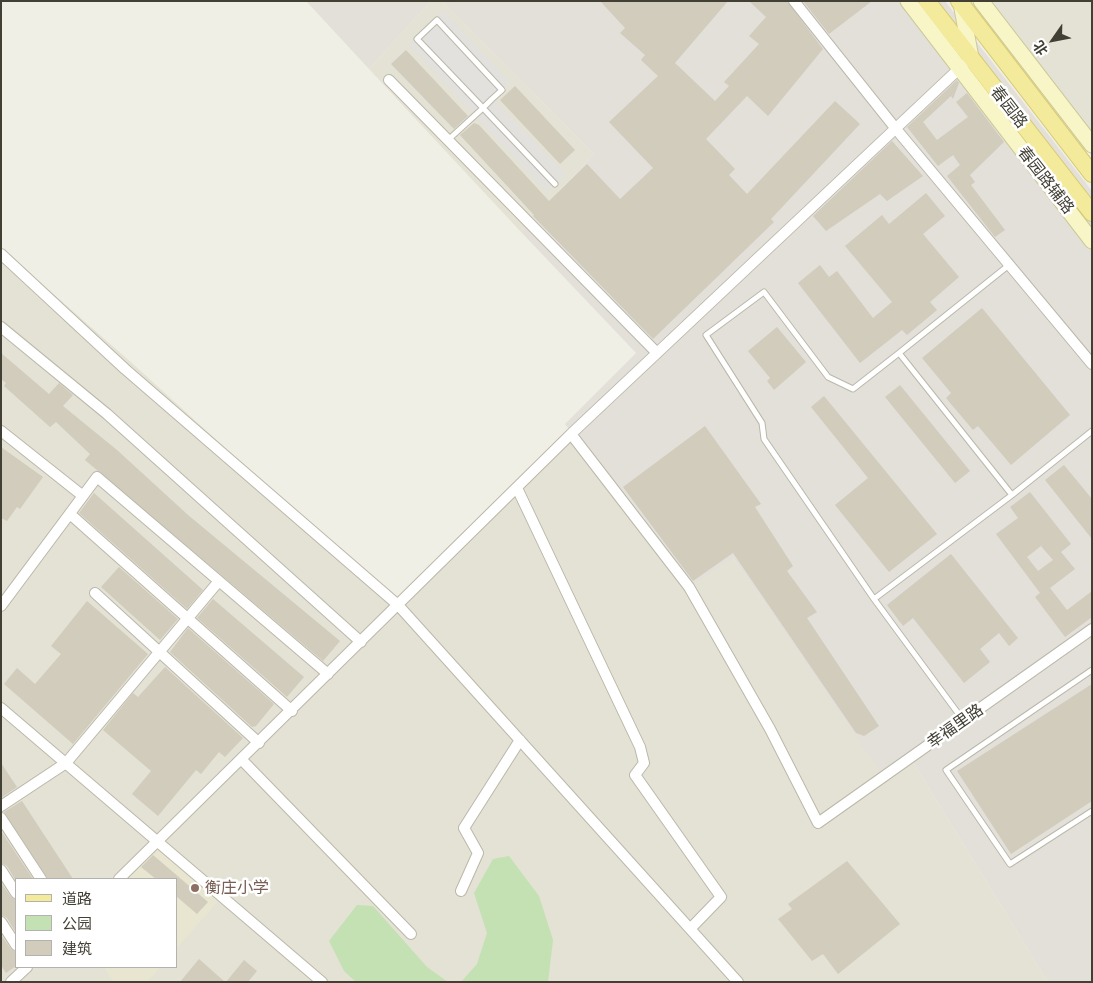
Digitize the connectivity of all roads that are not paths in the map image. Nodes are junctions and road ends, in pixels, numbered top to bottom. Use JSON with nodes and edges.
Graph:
{"nodes":[{"id":1,"x":794,"y":1,"type":"edge"},
{"id":2,"x":908,"y":1,"type":"edge"},
{"id":3,"x":927,"y":1,"type":"edge"},
{"id":4,"x":981,"y":1,"type":"edge"},
{"id":5,"x":961,"y":2,"type":"edge"},
{"id":6,"x":965,"y":63,"type":"junction"},
{"id":7,"x":389,"y":80,"type":"dead end"},
{"id":8,"x":482,"y":108,"type":"junction"},
{"id":9,"x":896,"y":129,"type":"junction"},
{"id":10,"x":448,"y":140,"type":"junction"},
{"id":11,"x":1092,"y":146,"type":"edge"},
{"id":12,"x":1092,"y":174,"type":"edge"},
{"id":13,"x":555,"y":184,"type":"dead end"},
{"id":14,"x":1092,"y":213,"type":"edge"},
{"id":15,"x":1092,"y":240,"type":"edge"},
{"id":16,"x":1,"y":254,"type":"edge"},
{"id":17,"x":1009,"y":265,"type":"junction"},
{"id":18,"x":1,"y":327,"type":"edge"},
{"id":19,"x":657,"y":353,"type":"junction"},
{"id":20,"x":899,"y":353,"type":"junction"},
{"id":21,"x":1092,"y":364,"type":"edge"},
{"id":22,"x":1092,"y":431,"type":"edge"},
{"id":23,"x":1,"y":432,"type":"edge"},
{"id":24,"x":571,"y":434,"type":"junction"},
{"id":25,"x":517,"y":488,"type":"junction"},
{"id":26,"x":1012,"y":495,"type":"junction"},
{"id":27,"x":83,"y":496,"type":"junction"},
{"id":28,"x":70,"y":514,"type":"junction"},
{"id":29,"x":219,"y":581,"type":"junction"},
{"id":30,"x":94,"y":592,"type":"dead end"},
{"id":31,"x":874,"y":599,"type":"junction"},
{"id":32,"x":1,"y":606,"type":"edge"},
{"id":33,"x":398,"y":606,"type":"junction"},
{"id":34,"x":188,"y":619,"type":"junction"},
{"id":35,"x":1092,"y":629,"type":"edge"},
{"id":36,"x":362,"y":642,"type":"junction"},
{"id":37,"x":159,"y":653,"type":"junction"},
{"id":38,"x":1092,"y":670,"type":"edge"},
{"id":39,"x":328,"y":674,"type":"junction"},
{"id":40,"x":1,"y":708,"type":"edge"},
{"id":41,"x":292,"y":711,"type":"junction"},
{"id":42,"x":962,"y":720,"type":"junction"},
{"id":43,"x":520,"y":740,"type":"junction"},
{"id":44,"x":259,"y":743,"type":"junction"},
{"id":45,"x":242,"y":760,"type":"junction"},
{"id":46,"x":66,"y":763,"type":"junction"},
{"id":47,"x":1,"y":806,"type":"edge"},
{"id":48,"x":1092,"y":811,"type":"edge"},
{"id":49,"x":1,"y":818,"type":"edge"},
{"id":50,"x":159,"y":840,"type":"junction"},
{"id":51,"x":1,"y":870,"type":"edge"},
{"id":52,"x":40,"y":878,"type":"edge"},
{"id":53,"x":119,"y":878,"type":"edge"},
{"id":54,"x":15,"y":891,"type":"edge"},
{"id":55,"x":461,"y":891,"type":"dead end"},
{"id":56,"x":1,"y":922,"type":"edge"},
{"id":57,"x":690,"y":929,"type":"junction"},
{"id":58,"x":411,"y":934,"type":"dead end"},
{"id":59,"x":15,"y":943,"type":"edge"},
{"id":60,"x":26,"y":968,"type":"edge"},
{"id":61,"x":11,"y":982,"type":"edge"},
{"id":62,"x":322,"y":982,"type":"edge"},
{"id":63,"x":738,"y":982,"type":"edge"}],
"edges":[{"from":1,"to":9,"type":"street"},
{"from":2,"to":6,"type":"street","name":"春园路辅路"},
{"from":3,"to":6,"type":"main road","name":"春园路"},
{"from":4,"to":11,"type":"street"},
{"from":5,"to":6,"type":"street"},
{"from":5,"to":12,"type":"main road","name":"春园路"},
{"from":6,"to":9,"type":"street"},
{"from":6,"to":14,"type":"main road","name":"春园路"},
{"from":6,"to":15,"type":"street","name":"春园路辅路"},
{"from":7,"to":10,"type":"street"},
{"from":8,"to":8,"type":"lane"},
{"from":8,"to":10,"type":"lane"},
{"from":8,"to":13,"type":"lane"},
{"from":9,"to":17,"type":"street"},
{"from":9,"to":19,"type":"street"},
{"from":10,"to":19,"type":"street"},
{"from":16,"to":33,"type":"street"},
{"from":17,"to":20,"type":"lane"},
{"from":17,"to":21,"type":"street"},
{"from":18,"to":36,"type":"street"},
{"from":19,"to":24,"type":"street"},
{"from":20,"to":26,"type":"lane"},
{"from":20,"to":31,"type":"lane"},
{"from":22,"to":26,"type":"lane"},
{"from":23,"to":27,"type":"street"},
{"from":24,"to":25,"type":"street"},
{"from":24,"to":42,"type":"street","name":"幸福里路"},
{"from":25,"to":33,"type":"street"},
{"from":25,"to":57,"type":"street"},
{"from":26,"to":31,"type":"lane"},
{"from":27,"to":28,"type":"street"},
{"from":27,"to":29,"type":"street"},
{"from":28,"to":32,"type":"street"},
{"from":28,"to":34,"type":"street"},
{"from":29,"to":34,"type":"street"},
{"from":29,"to":39,"type":"street"},
{"from":30,"to":37,"type":"street"},
{"from":31,"to":42,"type":"lane"},
{"from":33,"to":36,"type":"street"},
{"from":33,"to":43,"type":"street"},
{"from":34,"to":37,"type":"street"},
{"from":34,"to":41,"type":"street"},
{"from":35,"to":42,"type":"street","name":"幸福里路"},
{"from":36,"to":39,"type":"street"},
{"from":37,"to":44,"type":"street"},
{"from":37,"to":46,"type":"street"},
{"from":38,"to":48,"type":"lane"},
{"from":39,"to":41,"type":"street"},
{"from":40,"to":46,"type":"street"},
{"from":41,"to":44,"type":"street"},
{"from":43,"to":55,"type":"street"},
{"from":43,"to":57,"type":"street"},
{"from":44,"to":45,"type":"street"},
{"from":45,"to":50,"type":"street"},
{"from":45,"to":58,"type":"street"},
{"from":46,"to":47,"type":"street"},
{"from":46,"to":50,"type":"street"},
{"from":49,"to":52,"type":"street"},
{"from":50,"to":53,"type":"street"},
{"from":50,"to":62,"type":"street"},
{"from":51,"to":54,"type":"street"},
{"from":56,"to":59,"type":"street"},
{"from":57,"to":63,"type":"street"},
{"from":60,"to":61,"type":"street"}]}
